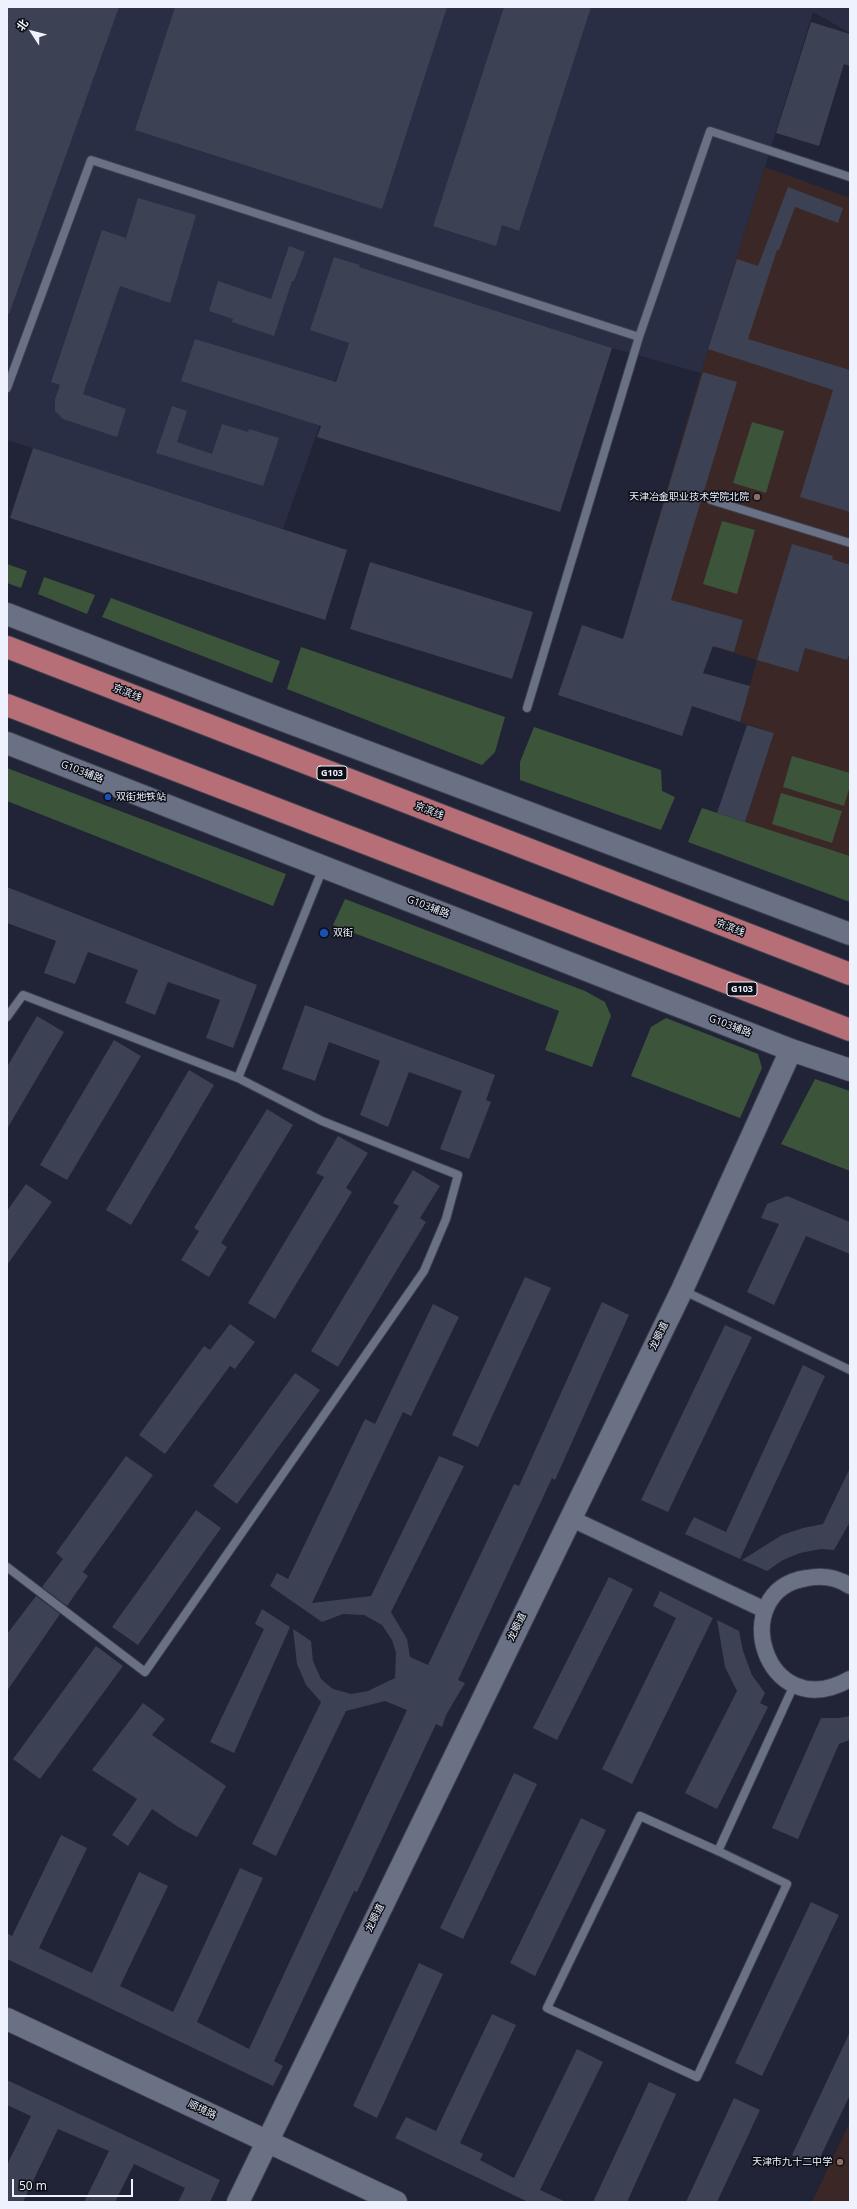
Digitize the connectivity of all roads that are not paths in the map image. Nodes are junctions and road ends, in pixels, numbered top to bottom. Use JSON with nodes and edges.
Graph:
{"nodes":[{"id":1,"x":850,"y":178,"type":"edge"},
{"id":2,"x":639,"y":337,"type":"junction"},
{"id":3,"x":7,"y":388,"type":"edge"},
{"id":4,"x":711,"y":500,"type":"dead end"},
{"id":5,"x":850,"y":543,"type":"edge"},
{"id":6,"x":7,"y":614,"type":"edge"},
{"id":7,"x":7,"y":647,"type":"edge"},
{"id":8,"x":7,"y":706,"type":"edge"},
{"id":9,"x":527,"y":708,"type":"dead end"},
{"id":10,"x":7,"y":743,"type":"edge"},
{"id":11,"x":324,"y":866,"type":"junction"},
{"id":12,"x":850,"y":934,"type":"edge"},
{"id":13,"x":850,"y":974,"type":"edge"},
{"id":14,"x":7,"y":1017,"type":"edge"},
{"id":15,"x":850,"y":1030,"type":"edge"},
{"id":16,"x":791,"y":1050,"type":"junction"},
{"id":17,"x":850,"y":1070,"type":"edge"},
{"id":18,"x":238,"y":1078,"type":"junction"},
{"id":19,"x":682,"y":1290,"type":"junction"},
{"id":20,"x":850,"y":1370,"type":"edge"},
{"id":21,"x":570,"y":1518,"type":"junction"},
{"id":22,"x":7,"y":1567,"type":"edge"},
{"id":23,"x":850,"y":1586,"type":"edge"},
{"id":24,"x":766,"y":1610,"type":"junction"},
{"id":25,"x":850,"y":1679,"type":"edge"},
{"id":26,"x":794,"y":1685,"type":"junction"},
{"id":27,"x":718,"y":1851,"type":"junction"},
{"id":28,"x":7,"y":2019,"type":"edge"},
{"id":29,"x":266,"y":2141,"type":"junction"},
{"id":30,"x":238,"y":2202,"type":"edge"},
{"id":31,"x":396,"y":2202,"type":"edge"}],
"edges":[{"from":1,"to":2,"type":"lane"},
{"from":2,"to":3,"type":"lane"},
{"from":2,"to":9,"type":"lane"},
{"from":4,"to":5,"type":"lane"},
{"from":6,"to":12,"type":"street"},
{"from":7,"to":13,"type":"highway","name":"京滨线","number":"G103"},
{"from":8,"to":15,"type":"highway","number":"G103"},
{"from":10,"to":11,"type":"street","name":"G103辅路"},
{"from":11,"to":16,"type":"street","name":"G103辅路"},
{"from":11,"to":18,"type":"lane"},
{"from":14,"to":18,"type":"lane"},
{"from":16,"to":17,"type":"street","name":"G103辅路"},
{"from":16,"to":19,"type":"street","name":"龙顺道"},
{"from":18,"to":22,"type":"lane"},
{"from":19,"to":20,"type":"lane"},
{"from":19,"to":21,"type":"street","name":"龙顺道"},
{"from":21,"to":24,"type":"street"},
{"from":21,"to":29,"type":"street","name":"龙顺道"},
{"from":23,"to":24,"type":"street"},
{"from":24,"to":26,"type":"street"},
{"from":25,"to":26,"type":"street"},
{"from":26,"to":27,"type":"lane"},
{"from":27,"to":27,"type":"lane"},
{"from":28,"to":29,"type":"street","name":"顺境路"},
{"from":29,"to":30,"type":"street","name":"龙顺道"},
{"from":29,"to":31,"type":"street","name":"顺境路"}]}
